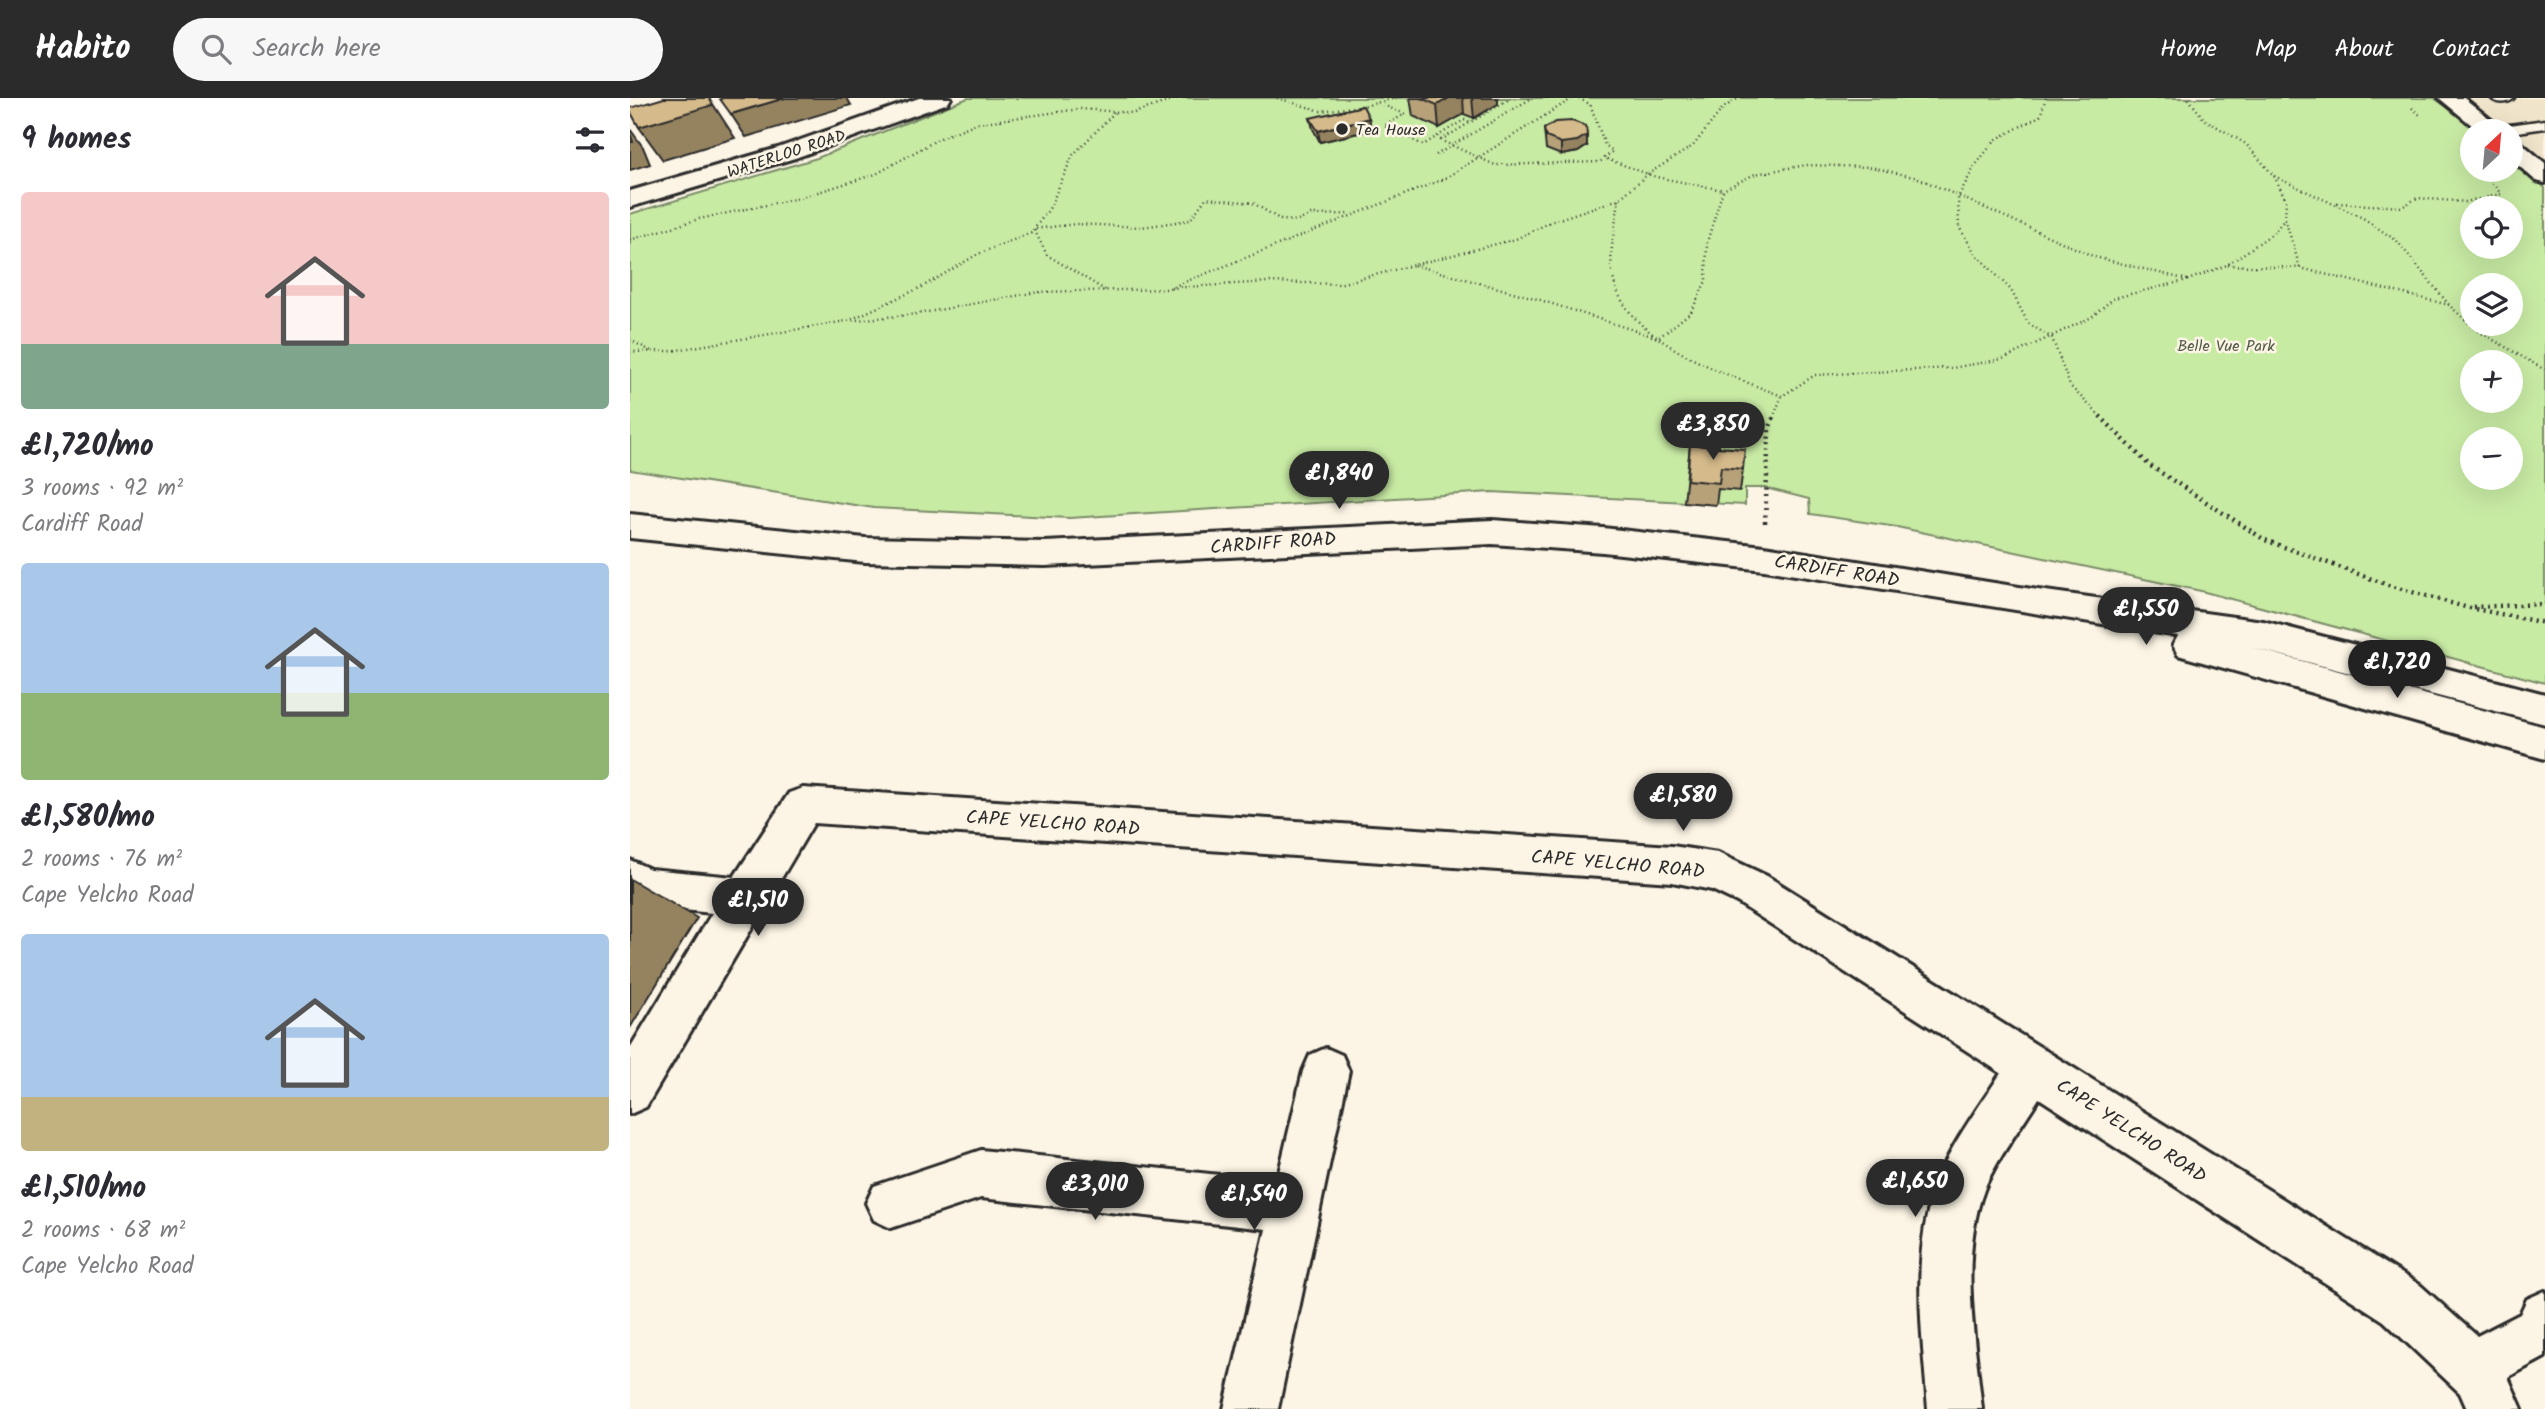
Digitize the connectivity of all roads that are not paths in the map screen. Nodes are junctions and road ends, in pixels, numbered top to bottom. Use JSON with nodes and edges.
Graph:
{"nodes":[{"id":1,"x":940,"y":98,"type":"edge"},
{"id":2,"x":2450,"y":98,"type":"edge"},
{"id":3,"x":2497,"y":98,"type":"edge"},
{"id":4,"x":2508,"y":98,"type":"edge"},
{"id":5,"x":2478,"y":119,"type":"edge"},
{"id":6,"x":2545,"y":124,"type":"edge"},
{"id":7,"x":2524,"y":127,"type":"edge"},
{"id":8,"x":2524,"y":157,"type":"edge"},
{"id":9,"x":2545,"y":176,"type":"edge"},
{"id":10,"x":630,"y":199,"type":"edge"},
{"id":11,"x":630,"y":526,"type":"edge"},
{"id":12,"x":2038,"y":603,"type":"junction"},
{"id":13,"x":2545,"y":709,"type":"edge"},
{"id":14,"x":2545,"y":743,"type":"edge"},
{"id":15,"x":630,"y":879,"type":"edge"},
{"id":16,"x":745,"y":897,"type":"junction"},
{"id":17,"x":2032,"y":1066,"type":"junction"},
{"id":18,"x":1326,"y":1071,"type":"dead end"},
{"id":19,"x":630,"y":1091,"type":"edge"},
{"id":20,"x":891,"y":1203,"type":"dead end"},
{"id":21,"x":1296,"y":1208,"type":"junction"},
{"id":22,"x":2545,"y":1317,"type":"edge"},
{"id":23,"x":2483,"y":1388,"type":"edge"},
{"id":24,"x":1251,"y":1409,"type":"edge"},
{"id":25,"x":1955,"y":1409,"type":"edge"}],
"edges":[{"from":1,"to":10,"type":"main road","name":"WATERLOO ROAD"},
{"from":2,"to":5,"type":"main road"},
{"from":3,"to":4,"type":"lane"},
{"from":6,"to":7,"type":"lane"},
{"from":8,"to":9,"type":"main road"},
{"from":11,"to":12,"type":"main road","name":"CARDIFF ROAD"},
{"from":12,"to":13,"type":"main road","name":"CARDIFF ROAD"},
{"from":12,"to":14,"type":"main road","name":"CARDIFF ROAD"},
{"from":15,"to":16,"type":"main road"},
{"from":16,"to":17,"type":"main road","name":"CAPE YELCHO ROAD"},
{"from":16,"to":19,"type":"main road","name":"CAPE YELCHO ROAD"},
{"from":17,"to":23,"type":"main road","name":"CAPE YELCHO ROAD"},
{"from":17,"to":25,"type":"main road"},
{"from":18,"to":21,"type":"main road"},
{"from":20,"to":21,"type":"main road"},
{"from":21,"to":24,"type":"main road"},
{"from":22,"to":23,"type":"main road"}]}
